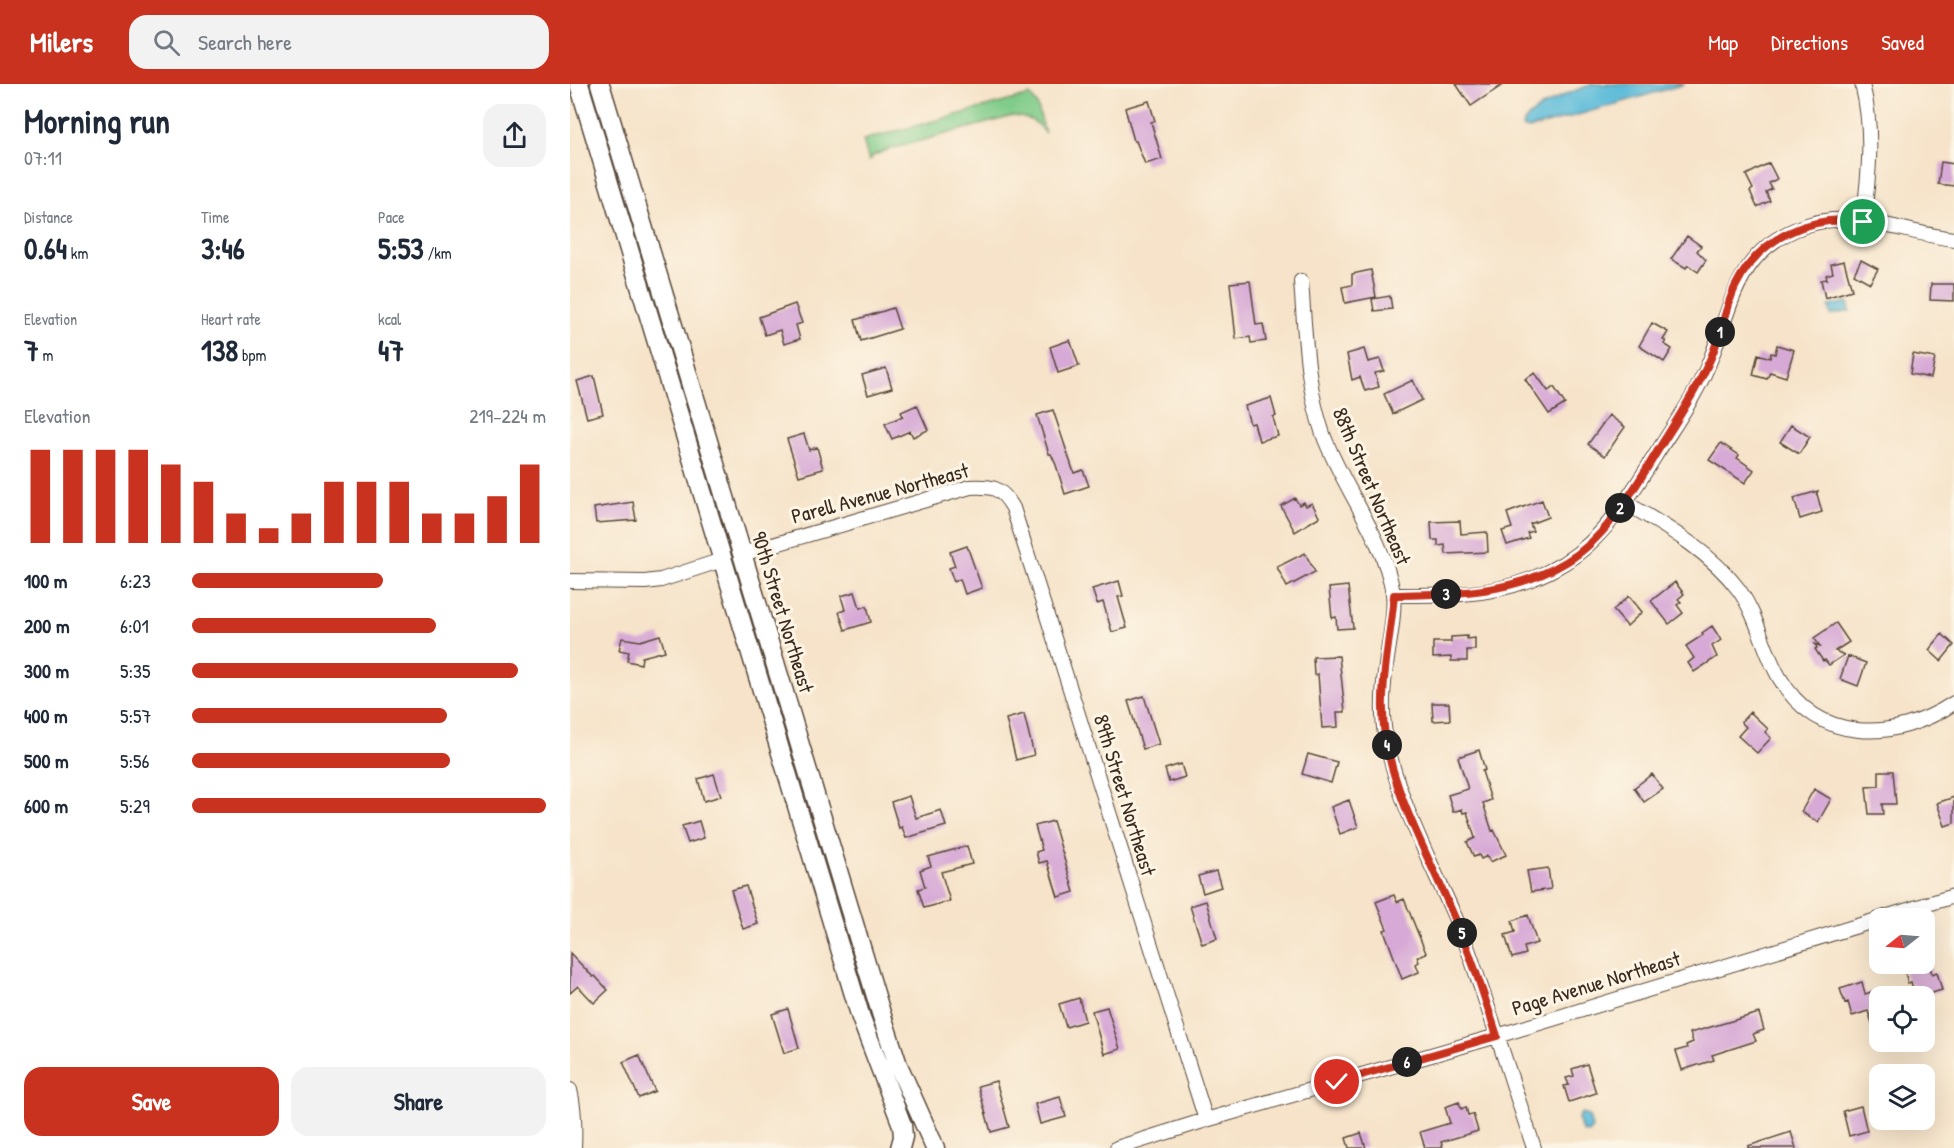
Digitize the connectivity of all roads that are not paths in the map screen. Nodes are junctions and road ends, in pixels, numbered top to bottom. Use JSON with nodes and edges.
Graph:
{"nodes":[{"id":1,"x":579,"y":84,"type":"edge"},
{"id":2,"x":600,"y":84,"type":"edge"},
{"id":3,"x":1862,"y":84,"type":"edge"},
{"id":4,"x":1863,"y":222,"type":"junction"},
{"id":5,"x":1954,"y":239,"type":"edge"},
{"id":6,"x":1301,"y":281,"type":"dead end"},
{"id":7,"x":996,"y":489,"type":"joint"},
{"id":8,"x":1624,"y":501,"type":"junction"},
{"id":9,"x":742,"y":554,"type":"junction"},
{"id":10,"x":722,"y":560,"type":"junction"},
{"id":11,"x":570,"y":581,"type":"edge"},
{"id":12,"x":1394,"y":595,"type":"junction"},
{"id":13,"x":1954,"y":703,"type":"edge"},
{"id":14,"x":1954,"y":896,"type":"edge"},
{"id":15,"x":1914,"y":908,"type":"edge"},
{"id":16,"x":1869,"y":922,"type":"edge"},
{"id":17,"x":1497,"y":1036,"type":"junction"},
{"id":18,"x":570,"y":1090,"type":"edge"},
{"id":19,"x":1206,"y":1120,"type":"junction"},
{"id":20,"x":574,"y":1148,"type":"edge"},
{"id":21,"x":900,"y":1148,"type":"edge"},
{"id":22,"x":935,"y":1148,"type":"edge"},
{"id":23,"x":1117,"y":1148,"type":"edge"},
{"id":24,"x":1534,"y":1148,"type":"edge"}],
"edges":[{"from":1,"to":10,"type":"main road","name":"90th Street Northeast"},
{"from":2,"to":9,"type":"main road","name":"90th Street Northeast"},
{"from":3,"to":4,"type":"street"},
{"from":4,"to":5,"type":"street"},
{"from":4,"to":8,"type":"street"},
{"from":6,"to":12,"type":"street","name":"88th Street Northeast"},
{"from":7,"to":9,"type":"street","name":"Parell Avenue Northeast"},
{"from":7,"to":19,"type":"street","name":"89th Street Northeast"},
{"from":8,"to":12,"type":"street"},
{"from":8,"to":13,"type":"street"},
{"from":9,"to":22,"type":"main road","name":"90th Street Northeast"},
{"from":10,"to":11,"type":"street"},
{"from":10,"to":21,"type":"main road","name":"90th Street Northeast"},
{"from":12,"to":17,"type":"street","name":"88th Street Northeast"},
{"from":14,"to":15,"type":"street","name":"Page Avenue Northeast"},
{"from":16,"to":17,"type":"street","name":"Page Avenue Northeast"},
{"from":17,"to":19,"type":"street","name":"Page Avenue Northeast"},
{"from":17,"to":24,"type":"street","name":"88th Street Northeast"},
{"from":18,"to":20,"type":"street"},
{"from":19,"to":23,"type":"street","name":"Page Avenue Northeast"}]}
